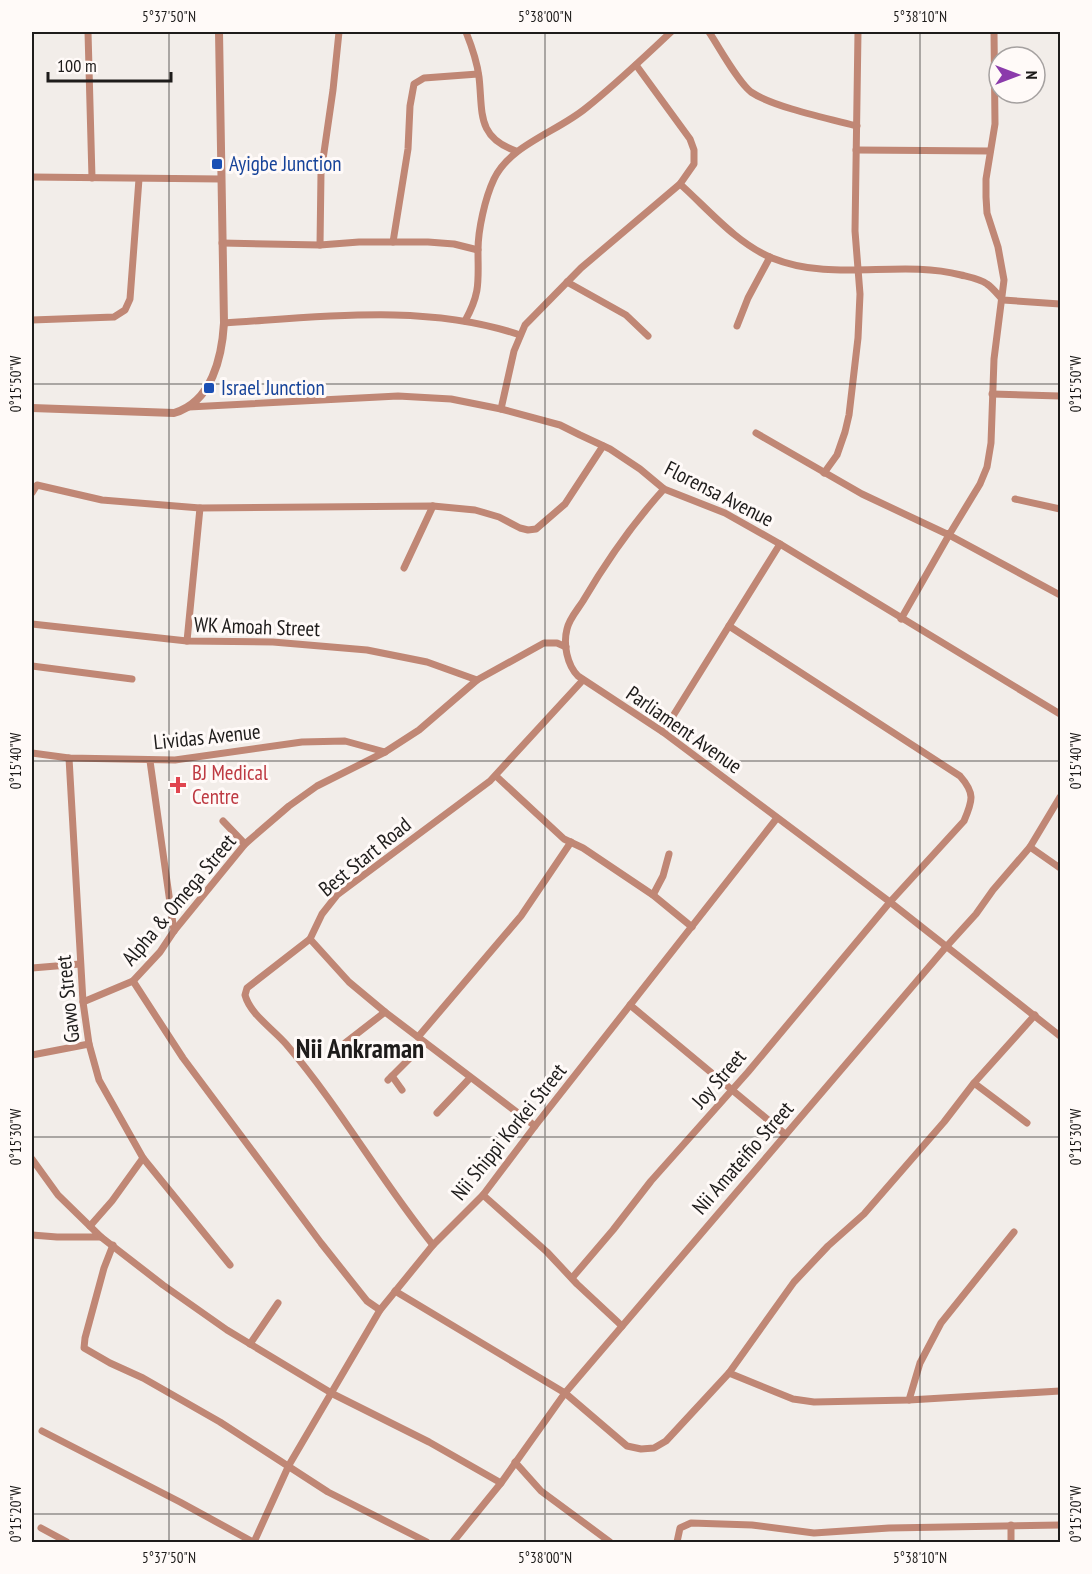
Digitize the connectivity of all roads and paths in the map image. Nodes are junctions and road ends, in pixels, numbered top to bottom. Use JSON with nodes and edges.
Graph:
{"nodes":[{"id":1,"x":88,"y":32,"type":"edge"},
{"id":2,"x":219,"y":32,"type":"edge"},
{"id":3,"x":339,"y":32,"type":"edge"},
{"id":4,"x":466,"y":32,"type":"edge"},
{"id":5,"x":671,"y":32,"type":"edge"},
{"id":6,"x":710,"y":32,"type":"edge"},
{"id":7,"x":858,"y":32,"type":"edge"},
{"id":8,"x":994,"y":32,"type":"edge"},
{"id":9,"x":636,"y":65,"type":"junction"},
{"id":10,"x":478,"y":74,"type":"junction"},
{"id":11,"x":857,"y":126,"type":"junction"},
{"id":12,"x":856,"y":150,"type":"junction"},
{"id":13,"x":516,"y":151,"type":"junction"},
{"id":14,"x":990,"y":151,"type":"junction"},
{"id":15,"x":32,"y":177,"type":"edge"},
{"id":16,"x":92,"y":178,"type":"junction"},
{"id":17,"x":139,"y":178,"type":"junction"},
{"id":18,"x":221,"y":179,"type":"junction"},
{"id":19,"x":680,"y":184,"type":"junction"},
{"id":20,"x":393,"y":242,"type":"junction"},
{"id":21,"x":222,"y":243,"type":"junction"},
{"id":22,"x":320,"y":245,"type":"junction"},
{"id":23,"x":478,"y":250,"type":"junction"},
{"id":24,"x":770,"y":257,"type":"junction"},
{"id":25,"x":859,"y":270,"type":"junction"},
{"id":26,"x":567,"y":282,"type":"junction"},
{"id":27,"x":1002,"y":300,"type":"junction"},
{"id":28,"x":1060,"y":304,"type":"edge"},
{"id":29,"x":32,"y":320,"type":"edge"},
{"id":30,"x":465,"y":321,"type":"junction"},
{"id":31,"x":224,"y":323,"type":"junction"},
{"id":32,"x":737,"y":326,"type":"dead end"},
{"id":33,"x":520,"y":335,"type":"junction"},
{"id":34,"x":648,"y":336,"type":"dead end"},
{"id":35,"x":992,"y":394,"type":"junction"},
{"id":36,"x":1060,"y":396,"type":"edge"},
{"id":37,"x":189,"y":407,"type":"junction"},
{"id":38,"x":32,"y":408,"type":"edge"},
{"id":39,"x":501,"y":409,"type":"junction"},
{"id":40,"x":756,"y":433,"type":"dead end"},
{"id":41,"x":603,"y":446,"type":"junction"},
{"id":42,"x":824,"y":473,"type":"junction"},
{"id":43,"x":664,"y":489,"type":"junction"},
{"id":44,"x":32,"y":493,"type":"edge"},
{"id":45,"x":1015,"y":500,"type":"dead end"},
{"id":46,"x":433,"y":506,"type":"junction"},
{"id":47,"x":200,"y":508,"type":"junction"},
{"id":48,"x":1060,"y":509,"type":"edge"},
{"id":49,"x":950,"y":535,"type":"junction"},
{"id":50,"x":780,"y":544,"type":"junction"},
{"id":51,"x":404,"y":568,"type":"dead end"},
{"id":52,"x":1060,"y":595,"type":"edge"},
{"id":53,"x":902,"y":618,"type":"junction"},
{"id":54,"x":32,"y":624,"type":"edge"},
{"id":55,"x":729,"y":626,"type":"junction"},
{"id":56,"x":187,"y":641,"type":"junction"},
{"id":57,"x":566,"y":646,"type":"junction"},
{"id":58,"x":32,"y":666,"type":"edge"},
{"id":59,"x":132,"y":679,"type":"dead end"},
{"id":60,"x":477,"y":680,"type":"junction"},
{"id":61,"x":584,"y":680,"type":"junction"},
{"id":62,"x":1060,"y":714,"type":"edge"},
{"id":63,"x":663,"y":732,"type":"junction"},
{"id":64,"x":385,"y":752,"type":"junction"},
{"id":65,"x":32,"y":753,"type":"edge"},
{"id":66,"x":69,"y":758,"type":"junction"},
{"id":67,"x":150,"y":760,"type":"junction"},
{"id":68,"x":495,"y":776,"type":"junction"},
{"id":69,"x":1060,"y":797,"type":"edge"},
{"id":70,"x":777,"y":818,"type":"junction"},
{"id":71,"x":223,"y":821,"type":"dead end"},
{"id":72,"x":571,"y":842,"type":"junction"},
{"id":73,"x":245,"y":844,"type":"junction"},
{"id":74,"x":1030,"y":847,"type":"junction"},
{"id":75,"x":669,"y":854,"type":"dead end"},
{"id":76,"x":1060,"y":867,"type":"edge"},
{"id":77,"x":653,"y":895,"type":"junction"},
{"id":78,"x":890,"y":902,"type":"junction"},
{"id":79,"x":692,"y":927,"type":"junction"},
{"id":80,"x":174,"y":931,"type":"junction"},
{"id":81,"x":310,"y":939,"type":"junction"},
{"id":82,"x":946,"y":947,"type":"junction"},
{"id":83,"x":80,"y":964,"type":"junction"},
{"id":84,"x":32,"y":968,"type":"edge"},
{"id":85,"x":133,"y":981,"type":"junction"},
{"id":86,"x":83,"y":1002,"type":"junction"},
{"id":87,"x":630,"y":1005,"type":"junction"},
{"id":88,"x":385,"y":1012,"type":"junction"},
{"id":89,"x":1035,"y":1015,"type":"junction"},
{"id":90,"x":1060,"y":1036,"type":"edge"},
{"id":91,"x":418,"y":1037,"type":"junction"},
{"id":92,"x":425,"y":1042,"type":"junction"},
{"id":93,"x":345,"y":1043,"type":"dead end"},
{"id":94,"x":89,"y":1044,"type":"junction"},
{"id":95,"x":32,"y":1055,"type":"edge"},
{"id":96,"x":470,"y":1078,"type":"junction"},
{"id":97,"x":975,"y":1083,"type":"junction"},
{"id":98,"x":402,"y":1090,"type":"dead end"},
{"id":99,"x":732,"y":1090,"type":"junction"},
{"id":100,"x":437,"y":1113,"type":"dead end"},
{"id":101,"x":1027,"y":1123,"type":"dead end"},
{"id":102,"x":535,"y":1126,"type":"junction"},
{"id":103,"x":785,"y":1134,"type":"junction"},
{"id":104,"x":143,"y":1158,"type":"junction"},
{"id":105,"x":32,"y":1159,"type":"edge"},
{"id":106,"x":483,"y":1195,"type":"junction"},
{"id":107,"x":90,"y":1226,"type":"junction"},
{"id":108,"x":1014,"y":1232,"type":"dead end"},
{"id":109,"x":32,"y":1234,"type":"edge"},
{"id":110,"x":101,"y":1237,"type":"junction"},
{"id":111,"x":113,"y":1245,"type":"junction"},
{"id":112,"x":433,"y":1245,"type":"junction"},
{"id":113,"x":230,"y":1265,"type":"dead end"},
{"id":114,"x":572,"y":1278,"type":"junction"},
{"id":115,"x":395,"y":1291,"type":"junction"},
{"id":116,"x":278,"y":1303,"type":"dead end"},
{"id":117,"x":380,"y":1310,"type":"junction"},
{"id":118,"x":622,"y":1326,"type":"junction"},
{"id":119,"x":250,"y":1344,"type":"junction"},
{"id":120,"x":729,"y":1373,"type":"junction"},
{"id":121,"x":1060,"y":1391,"type":"edge"},
{"id":122,"x":565,"y":1393,"type":"junction"},
{"id":123,"x":333,"y":1394,"type":"junction"},
{"id":124,"x":909,"y":1400,"type":"junction"},
{"id":125,"x":42,"y":1431,"type":"dead end"},
{"id":126,"x":515,"y":1462,"type":"junction"},
{"id":127,"x":289,"y":1465,"type":"junction"},
{"id":128,"x":501,"y":1483,"type":"junction"},
{"id":129,"x":1011,"y":1525,"type":"junction"},
{"id":130,"x":1060,"y":1525,"type":"edge"},
{"id":131,"x":41,"y":1528,"type":"dead end"},
{"id":132,"x":67,"y":1542,"type":"edge"},
{"id":133,"x":253,"y":1542,"type":"edge"},
{"id":134,"x":427,"y":1542,"type":"edge"},
{"id":135,"x":453,"y":1542,"type":"edge"},
{"id":136,"x":610,"y":1542,"type":"edge"},
{"id":137,"x":677,"y":1542,"type":"edge"},
{"id":138,"x":1011,"y":1542,"type":"edge"}],
"edges":[{"from":1,"to":16,"type":"street"},
{"from":2,"to":18,"type":"street"},
{"from":3,"to":22,"type":"street"},
{"from":4,"to":10,"type":"street"},
{"from":5,"to":9,"type":"street"},
{"from":6,"to":11,"type":"street"},
{"from":7,"to":11,"type":"street"},
{"from":8,"to":14,"type":"street"},
{"from":9,"to":13,"type":"street"},
{"from":9,"to":19,"type":"street"},
{"from":10,"to":13,"type":"street"},
{"from":10,"to":20,"type":"street"},
{"from":11,"to":12,"type":"street"},
{"from":12,"to":14,"type":"street"},
{"from":12,"to":25,"type":"street"},
{"from":13,"to":23,"type":"street"},
{"from":14,"to":27,"type":"street"},
{"from":15,"to":16,"type":"street"},
{"from":16,"to":17,"type":"street"},
{"from":17,"to":18,"type":"street"},
{"from":17,"to":29,"type":"street"},
{"from":18,"to":21,"type":"street"},
{"from":19,"to":24,"type":"street"},
{"from":19,"to":26,"type":"street"},
{"from":20,"to":22,"type":"street"},
{"from":20,"to":23,"type":"street"},
{"from":21,"to":22,"type":"street"},
{"from":21,"to":31,"type":"street"},
{"from":23,"to":30,"type":"street"},
{"from":24,"to":25,"type":"street"},
{"from":24,"to":32,"type":"street"},
{"from":25,"to":27,"type":"street"},
{"from":25,"to":42,"type":"street"},
{"from":26,"to":33,"type":"street"},
{"from":26,"to":34,"type":"street"},
{"from":27,"to":28,"type":"street"},
{"from":27,"to":35,"type":"street"},
{"from":30,"to":31,"type":"street"},
{"from":30,"to":33,"type":"street"},
{"from":31,"to":37,"type":"street"},
{"from":33,"to":39,"type":"street"},
{"from":35,"to":36,"type":"street"},
{"from":35,"to":49,"type":"street"},
{"from":37,"to":38,"type":"street"},
{"from":37,"to":39,"type":"street","name":"Florensa Avenue"},
{"from":39,"to":41,"type":"street","name":"Florensa Avenue"},
{"from":40,"to":42,"type":"street"},
{"from":41,"to":43,"type":"street","name":"Florensa Avenue"},
{"from":41,"to":46,"type":"street"},
{"from":42,"to":49,"type":"street"},
{"from":43,"to":50,"type":"street","name":"Florensa Avenue"},
{"from":43,"to":57,"type":"street"},
{"from":44,"to":47,"type":"street"},
{"from":45,"to":48,"type":"street"},
{"from":46,"to":47,"type":"street"},
{"from":46,"to":51,"type":"street"},
{"from":47,"to":56,"type":"street"},
{"from":49,"to":52,"type":"street"},
{"from":49,"to":53,"type":"street"},
{"from":50,"to":53,"type":"street","name":"Florensa Avenue"},
{"from":50,"to":55,"type":"street"},
{"from":53,"to":62,"type":"street","name":"Florensa Avenue"},
{"from":54,"to":56,"type":"street","name":"WK Amoah Street"},
{"from":55,"to":63,"type":"street"},
{"from":55,"to":78,"type":"street","name":"Joy Street"},
{"from":56,"to":60,"type":"street","name":"WK Amoah Street"},
{"from":57,"to":60,"type":"street","name":"Alpha & Omega Street"},
{"from":57,"to":61,"type":"street","name":"Parliament Avenue"},
{"from":58,"to":59,"type":"street"},
{"from":60,"to":64,"type":"street","name":"Alpha & Omega Street"},
{"from":61,"to":63,"type":"street","name":"Parliament Avenue"},
{"from":61,"to":68,"type":"street","name":"Best Start Road"},
{"from":63,"to":70,"type":"street","name":"Parliament Avenue"},
{"from":64,"to":67,"type":"street","name":"Lividas Avenue"},
{"from":64,"to":73,"type":"street","name":"Alpha & Omega Street"},
{"from":65,"to":66,"type":"street","name":"Lividas Avenue"},
{"from":66,"to":67,"type":"street","name":"Lividas Avenue"},
{"from":66,"to":83,"type":"street","name":"Gawo Street"},
{"from":67,"to":80,"type":"street"},
{"from":68,"to":72,"type":"street"},
{"from":68,"to":81,"type":"street","name":"Best Start Road"},
{"from":69,"to":74,"type":"street","name":"Nii Amateifio Street"},
{"from":70,"to":78,"type":"street","name":"Parliament Avenue"},
{"from":70,"to":79,"type":"street","name":"Nii Shippi Korkei Street"},
{"from":71,"to":73,"type":"street"},
{"from":72,"to":77,"type":"street"},
{"from":72,"to":91,"type":"street"},
{"from":73,"to":80,"type":"street","name":"Alpha & Omega Street"},
{"from":74,"to":76,"type":"street"},
{"from":74,"to":82,"type":"street","name":"Nii Amateifio Street"},
{"from":75,"to":77,"type":"street"},
{"from":77,"to":79,"type":"street"},
{"from":78,"to":82,"type":"street","name":"Parliament Avenue"},
{"from":78,"to":99,"type":"street","name":"Joy Street"},
{"from":79,"to":87,"type":"street","name":"Nii Shippi Korkei Street"},
{"from":80,"to":85,"type":"street","name":"Alpha & Omega Street"},
{"from":81,"to":88,"type":"street"},
{"from":81,"to":112,"type":"street","name":"Best Start Road"},
{"from":82,"to":89,"type":"street","name":"Parliament Avenue"},
{"from":82,"to":103,"type":"street","name":"Nii Amateifio Street"},
{"from":83,"to":84,"type":"street"},
{"from":83,"to":86,"type":"street","name":"Gawo Street"},
{"from":85,"to":86,"type":"street","name":"Alpha & Omega Street"},
{"from":85,"to":117,"type":"street"},
{"from":86,"to":94,"type":"street","name":"Gawo Street"},
{"from":87,"to":99,"type":"street"},
{"from":87,"to":102,"type":"street","name":"Nii Shippi Korkei Street"},
{"from":88,"to":91,"type":"street"},
{"from":88,"to":93,"type":"street"},
{"from":89,"to":90,"type":"street","name":"Parliament Avenue"},
{"from":89,"to":97,"type":"street"},
{"from":91,"to":92,"type":"street"},
{"from":92,"to":96,"type":"street"},
{"from":92,"to":98,"type":"street"},
{"from":94,"to":95,"type":"street"},
{"from":94,"to":104,"type":"street","name":"Gawo Street"},
{"from":96,"to":100,"type":"street"},
{"from":96,"to":102,"type":"street"},
{"from":97,"to":101,"type":"street"},
{"from":97,"to":120,"type":"street"},
{"from":99,"to":103,"type":"street"},
{"from":99,"to":114,"type":"street","name":"Joy Street"},
{"from":102,"to":106,"type":"street","name":"Nii Shippi Korkei Street"},
{"from":103,"to":118,"type":"street","name":"Nii Amateifio Street"},
{"from":104,"to":107,"type":"street"},
{"from":104,"to":113,"type":"street","name":"Gawo Street"},
{"from":105,"to":107,"type":"street"},
{"from":106,"to":112,"type":"street","name":"Nii Shippi Korkei Street"},
{"from":106,"to":114,"type":"street"},
{"from":107,"to":110,"type":"street"},
{"from":108,"to":124,"type":"street"},
{"from":109,"to":110,"type":"street"},
{"from":110,"to":111,"type":"street"},
{"from":111,"to":119,"type":"street"},
{"from":111,"to":127,"type":"street"},
{"from":112,"to":115,"type":"street","name":"Nii Shippi Korkei Street"},
{"from":114,"to":118,"type":"street"},
{"from":115,"to":117,"type":"street","name":"Nii Shippi Korkei Street"},
{"from":115,"to":122,"type":"street"},
{"from":116,"to":119,"type":"street"},
{"from":117,"to":123,"type":"street","name":"Nii Shippi Korkei Street"},
{"from":118,"to":122,"type":"street","name":"Nii Amateifio Street"},
{"from":119,"to":123,"type":"street"},
{"from":120,"to":122,"type":"street"},
{"from":120,"to":124,"type":"street"},
{"from":121,"to":124,"type":"street"},
{"from":122,"to":126,"type":"street","name":"Nii Amateifio Street"},
{"from":123,"to":127,"type":"street","name":"Nii Shippi Korkei Street"},
{"from":123,"to":128,"type":"street"},
{"from":125,"to":133,"type":"street"},
{"from":126,"to":128,"type":"street","name":"Nii Amateifio Street"},
{"from":126,"to":136,"type":"street"},
{"from":127,"to":133,"type":"street","name":"Nii Shippi Korkei Street"},
{"from":127,"to":134,"type":"street"},
{"from":128,"to":135,"type":"street","name":"Nii Amateifio Street"},
{"from":129,"to":130,"type":"street"},
{"from":129,"to":137,"type":"street"},
{"from":129,"to":138,"type":"street"},
{"from":131,"to":132,"type":"street"}]}
